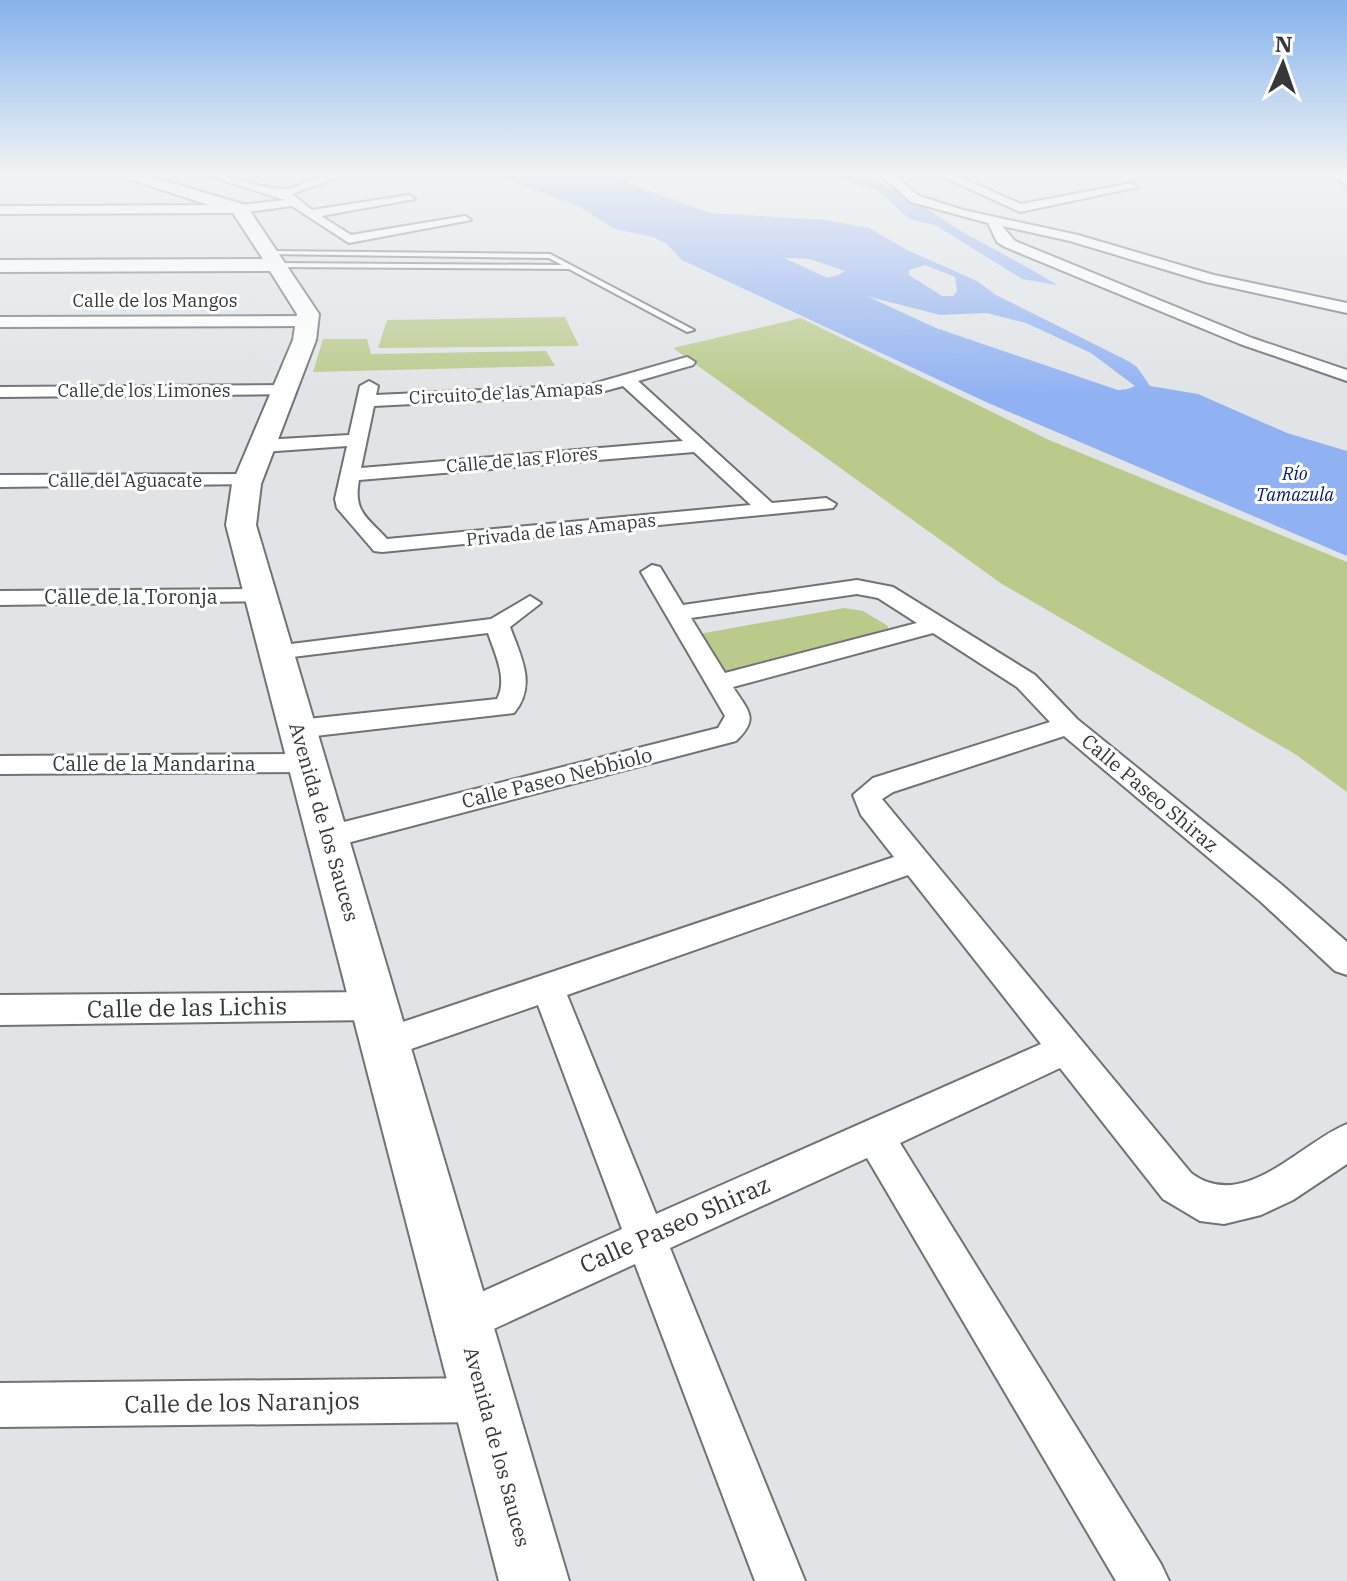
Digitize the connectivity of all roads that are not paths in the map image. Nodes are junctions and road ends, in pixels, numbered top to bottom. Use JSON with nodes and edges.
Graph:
{"nodes":[{"id":1,"x":267,"y":246,"type":"edge"},
{"id":2,"x":1014,"y":246,"type":"edge"},
{"id":3,"x":1096,"y":246,"type":"edge"},
{"id":4,"x":0,"y":254,"type":"edge"},
{"id":5,"x":273,"y":259,"type":"junction"},
{"id":6,"x":0,"y":266,"type":"edge"},
{"id":7,"x":575,"y":267,"type":"junction"},
{"id":8,"x":1347,"y":308,"type":"edge"},
{"id":9,"x":310,"y":321,"type":"junction"},
{"id":10,"x":0,"y":322,"type":"edge"},
{"id":11,"x":690,"y":330,"type":"dead end"},
{"id":12,"x":687,"y":362,"type":"dead end"},
{"id":13,"x":1347,"y":376,"type":"edge"},
{"id":14,"x":629,"y":382,"type":"junction"},
{"id":15,"x":288,"y":390,"type":"junction"},
{"id":16,"x":0,"y":392,"type":"edge"},
{"id":17,"x":358,"y":436,"type":"junction"},
{"id":18,"x":695,"y":446,"type":"junction"},
{"id":19,"x":260,"y":454,"type":"junction"},
{"id":20,"x":350,"y":475,"type":"junction"},
{"id":21,"x":0,"y":481,"type":"edge"},
{"id":22,"x":826,"y":504,"type":"dead end"},
{"id":23,"x":768,"y":510,"type":"junction"},
{"id":24,"x":652,"y":572,"type":"dead end"},
{"id":25,"x":262,"y":596,"type":"junction"},
{"id":26,"x":0,"y":598,"type":"edge"},
{"id":27,"x":530,"y":603,"type":"dead end"},
{"id":28,"x":674,"y":613,"type":"junction"},
{"id":29,"x":497,"y":625,"type":"junction"},
{"id":30,"x":935,"y":625,"type":"junction"},
{"id":31,"x":276,"y":652,"type":"junction"},
{"id":32,"x":718,"y":683,"type":"junction"},
{"id":33,"x":1068,"y":725,"type":"junction"},
{"id":34,"x":303,"y":746,"type":"junction"},
{"id":35,"x":0,"y":765,"type":"edge"},
{"id":36,"x":328,"y":837,"type":"junction"},
{"id":37,"x":916,"y":861,"type":"junction"},
{"id":38,"x":1347,"y":962,"type":"edge"},
{"id":39,"x":547,"y":986,"type":"junction"},
{"id":40,"x":0,"y":1010,"type":"edge"},
{"id":41,"x":380,"y":1025,"type":"junction"},
{"id":42,"x":1063,"y":1050,"type":"junction"},
{"id":43,"x":876,"y":1138,"type":"junction"},
{"id":44,"x":1347,"y":1142,"type":"edge"},
{"id":45,"x":644,"y":1237,"type":"junction"},
{"id":46,"x":463,"y":1322,"type":"junction"},
{"id":47,"x":484,"y":1400,"type":"junction"},
{"id":48,"x":0,"y":1405,"type":"edge"},
{"id":49,"x":534,"y":1581,"type":"edge"},
{"id":50,"x":780,"y":1581,"type":"edge"},
{"id":51,"x":1144,"y":1581,"type":"edge"}],
"edges":[{"from":1,"to":5,"type":"street"},
{"from":2,"to":13,"type":"street"},
{"from":3,"to":8,"type":"street"},
{"from":4,"to":5,"type":"street"},
{"from":5,"to":6,"type":"street"},
{"from":5,"to":7,"type":"lane"},
{"from":5,"to":7,"type":"lane"},
{"from":5,"to":9,"type":"street"},
{"from":7,"to":11,"type":"lane"},
{"from":9,"to":10,"type":"street","name":"Calle de los Mangos"},
{"from":9,"to":15,"type":"street","name":"Avenida de los Sauces"},
{"from":12,"to":14,"type":"street"},
{"from":14,"to":17,"type":"street","name":"Circuito de las Amapas"},
{"from":14,"to":18,"type":"street","name":"Circuito de las Amapas"},
{"from":15,"to":16,"type":"street","name":"Calle de los Limones"},
{"from":15,"to":19,"type":"street","name":"Avenida de los Sauces"},
{"from":17,"to":19,"type":"street","name":"Calle del Aguacate"},
{"from":17,"to":20,"type":"street","name":"Circuito de las Amapas"},
{"from":18,"to":20,"type":"street","name":"Calle de las Flores"},
{"from":18,"to":23,"type":"street","name":"Circuito de las Amapas"},
{"from":19,"to":21,"type":"street","name":"Calle del Aguacate"},
{"from":19,"to":25,"type":"street","name":"Avenida de los Sauces"},
{"from":20,"to":23,"type":"street","name":"Privada de las Amapas"},
{"from":22,"to":23,"type":"street","name":"Privada de las Amapas"},
{"from":24,"to":28,"type":"street","name":"Calle Paseo Nebbiolo"},
{"from":25,"to":26,"type":"street","name":"Calle de la Toronja"},
{"from":25,"to":31,"type":"street","name":"Avenida de los Sauces"},
{"from":27,"to":29,"type":"street"},
{"from":28,"to":30,"type":"street"},
{"from":28,"to":32,"type":"street","name":"Calle Paseo Nebbiolo"},
{"from":29,"to":31,"type":"street"},
{"from":29,"to":34,"type":"street","name":"Calle de la Mandarina"},
{"from":30,"to":32,"type":"street"},
{"from":30,"to":33,"type":"street"},
{"from":31,"to":34,"type":"street","name":"Avenida de los Sauces"},
{"from":32,"to":36,"type":"street","name":"Calle Paseo Nebbiolo"},
{"from":33,"to":37,"type":"street","name":"Calle Paseo Shiraz"},
{"from":33,"to":38,"type":"street","name":"Calle Paseo Shiraz"},
{"from":34,"to":35,"type":"street","name":"Calle de la Mandarina"},
{"from":34,"to":36,"type":"street","name":"Avenida de los Sauces"},
{"from":36,"to":41,"type":"street","name":"Avenida de los Sauces"},
{"from":37,"to":39,"type":"street"},
{"from":37,"to":42,"type":"street","name":"Calle Paseo Shiraz"},
{"from":39,"to":41,"type":"street"},
{"from":39,"to":45,"type":"street"},
{"from":40,"to":41,"type":"street","name":"Calle de las Lichis"},
{"from":41,"to":46,"type":"street","name":"Avenida de los Sauces"},
{"from":42,"to":43,"type":"street","name":"Calle Paseo Shiraz"},
{"from":42,"to":44,"type":"street","name":"Calle Paseo Shiraz"},
{"from":43,"to":45,"type":"street","name":"Calle Paseo Shiraz"},
{"from":43,"to":51,"type":"street"},
{"from":45,"to":46,"type":"street","name":"Calle Paseo Shiraz"},
{"from":45,"to":50,"type":"street"},
{"from":46,"to":47,"type":"street","name":"Avenida de los Sauces"},
{"from":47,"to":48,"type":"street","name":"Calle de los Naranjos"},
{"from":47,"to":49,"type":"street","name":"Avenida de los Sauces"}]}
